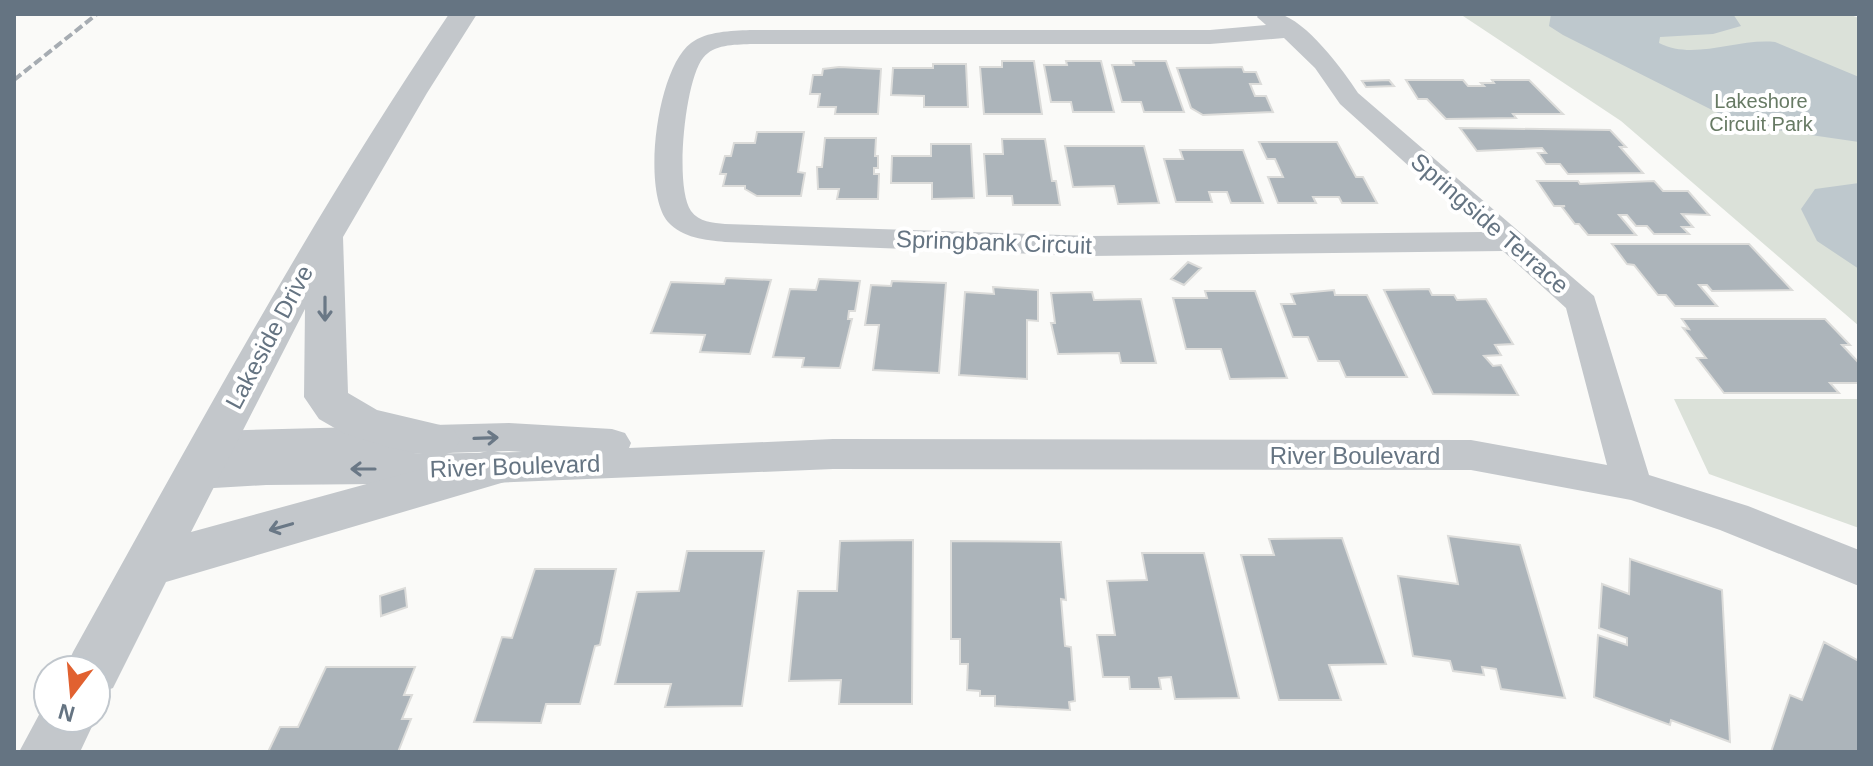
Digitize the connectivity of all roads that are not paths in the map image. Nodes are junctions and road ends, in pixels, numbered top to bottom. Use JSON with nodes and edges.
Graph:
{"nodes":[{"id":1,"x":463,"y":14,"type":"edge"},
{"id":2,"x":1278,"y":22,"type":"edge"},
{"id":3,"x":325,"y":231,"type":"junction"},
{"id":4,"x":1509,"y":241,"type":"junction"},
{"id":5,"x":437,"y":440,"type":"junction"},
{"id":6,"x":833,"y":454,"type":"junction"},
{"id":7,"x":205,"y":460,"type":"junction"},
{"id":8,"x":491,"y":468,"type":"junction"},
{"id":9,"x":1632,"y":485,"type":"junction"},
{"id":10,"x":149,"y":565,"type":"junction"},
{"id":11,"x":1859,"y":568,"type":"edge"},
{"id":12,"x":102,"y":654,"type":"edge"},
{"id":13,"x":59,"y":734,"type":"edge"},
{"id":14,"x":49,"y":752,"type":"edge"}],
"edges":[{"from":1,"to":3,"type":"street","name":"Lakeside Drive"},
{"from":2,"to":4,"type":"street","name":"Springside Terrace"},
{"from":2,"to":4,"type":"street","name":"Springbank Circuit"},
{"from":3,"to":5,"type":"street","one_way":true},
{"from":3,"to":7,"type":"street","name":"Lakeside Drive"},
{"from":4,"to":9,"type":"street","name":"Springside Terrace"},
{"from":5,"to":6,"type":"street","name":"River Boulevard","one_way":true},
{"from":5,"to":7,"type":"street","name":"River Boulevard"},
{"from":6,"to":8,"type":"street","name":"River Boulevard"},
{"from":6,"to":9,"type":"street","name":"River Boulevard"},
{"from":8,"to":7,"type":"street","name":"River Boulevard","one_way":true},
{"from":7,"to":10,"type":"street","name":"Lakeside Drive"},
{"from":8,"to":10,"type":"street","one_way":true},
{"from":9,"to":11,"type":"street","name":"River Boulevard"},
{"from":10,"to":12,"type":"street","name":"Lakeside Drive"},
{"from":13,"to":14,"type":"street"}]}
